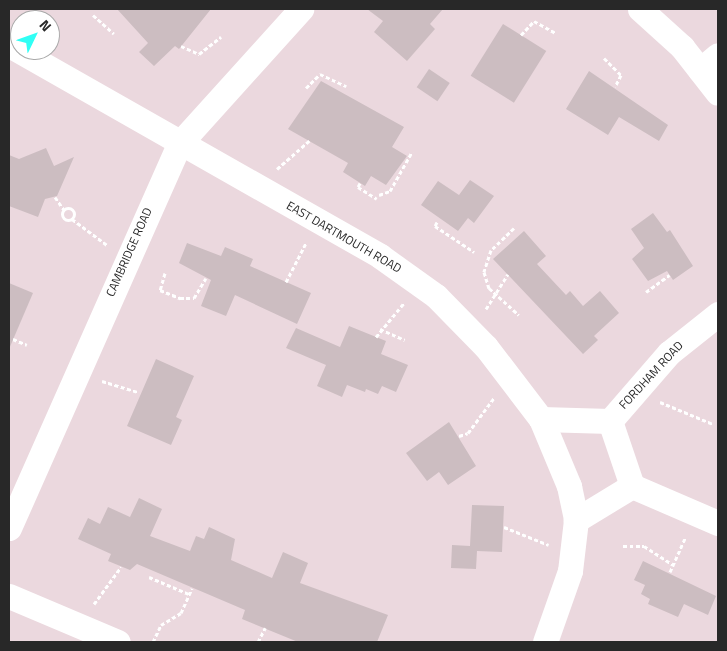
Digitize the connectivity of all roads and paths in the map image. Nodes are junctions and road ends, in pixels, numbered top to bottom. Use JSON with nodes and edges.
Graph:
{"nodes":[{"id":1,"x":301,"y":9,"type":"edge"},
{"id":2,"x":640,"y":9,"type":"edge"},
{"id":3,"x":93,"y":15,"type":"dead end"},
{"id":4,"x":556,"y":33,"type":"dead end"},
{"id":5,"x":114,"y":34,"type":"dead end"},
{"id":6,"x":521,"y":35,"type":"dead end"},
{"id":7,"x":221,"y":38,"type":"dead end"},
{"id":8,"x":9,"y":45,"type":"edge"},
{"id":9,"x":181,"y":46,"type":"dead end"},
{"id":10,"x":604,"y":58,"type":"dead end"},
{"id":11,"x":709,"y":62,"type":"edge"},
{"id":12,"x":346,"y":86,"type":"dead end"},
{"id":13,"x":615,"y":87,"type":"dead end"},
{"id":14,"x":306,"y":88,"type":"dead end"},
{"id":15,"x":718,"y":92,"type":"edge"},
{"id":16,"x":310,"y":141,"type":"dead end"},
{"id":17,"x":180,"y":143,"type":"junction"},
{"id":18,"x":412,"y":152,"type":"dead end"},
{"id":19,"x":360,"y":183,"type":"dead end"},
{"id":20,"x":263,"y":190,"type":"junction"},
{"id":21,"x":379,"y":195,"type":"dead end"},
{"id":22,"x":55,"y":197,"type":"dead end"},
{"id":23,"x":377,"y":199,"type":"dead end"},
{"id":24,"x":64,"y":210,"type":"junction"},
{"id":25,"x":72,"y":219,"type":"junction"},
{"id":26,"x":317,"y":220,"type":"junction"},
{"id":27,"x":437,"y":222,"type":"dead end"},
{"id":28,"x":514,"y":228,"type":"dead end"},
{"id":29,"x":474,"y":252,"type":"dead end"},
{"id":30,"x":127,"y":256,"type":"junction"},
{"id":31,"x":165,"y":273,"type":"dead end"},
{"id":32,"x":508,"y":274,"type":"dead end"},
{"id":33,"x":670,"y":275,"type":"dead end"},
{"id":34,"x":206,"y":278,"type":"dead end"},
{"id":35,"x":418,"y":281,"type":"junction"},
{"id":36,"x":286,"y":282,"type":"dead end"},
{"id":37,"x":495,"y":292,"type":"junction"},
{"id":38,"x":646,"y":292,"type":"dead end"},
{"id":39,"x":718,"y":314,"type":"edge"},
{"id":40,"x":519,"y":315,"type":"dead end"},
{"id":41,"x":380,"y":328,"type":"junction"},
{"id":42,"x":468,"y":328,"type":"junction"},
{"id":43,"x":376,"y":337,"type":"dead end"},
{"id":44,"x":13,"y":339,"type":"dead end"},
{"id":45,"x":405,"y":340,"type":"dead end"},
{"id":46,"x":27,"y":345,"type":"dead end"},
{"id":47,"x":76,"y":374,"type":"junction"},
{"id":48,"x":634,"y":391,"type":"junction"},
{"id":49,"x":137,"y":392,"type":"dead end"},
{"id":50,"x":497,"y":396,"type":"dead end"},
{"id":51,"x":541,"y":419,"type":"junction"},
{"id":52,"x":610,"y":421,"type":"junction"},
{"id":53,"x":713,"y":424,"type":"dead end"},
{"id":54,"x":459,"y":436,"type":"dead end"},
{"id":55,"x":632,"y":486,"type":"junction"},
{"id":56,"x":576,"y":520,"type":"junction"},
{"id":57,"x":718,"y":523,"type":"edge"},
{"id":58,"x":9,"y":528,"type":"edge"},
{"id":59,"x":504,"y":528,"type":"dead end"},
{"id":60,"x":690,"y":528,"type":"dead end"},
{"id":61,"x":623,"y":546,"type":"dead end"},
{"id":62,"x":573,"y":555,"type":"junction"},
{"id":63,"x":673,"y":565,"type":"junction"},
{"id":64,"x":121,"y":567,"type":"dead end"},
{"id":65,"x":670,"y":572,"type":"dead end"},
{"id":66,"x":149,"y":577,"type":"dead end"},
{"id":67,"x":192,"y":588,"type":"dead end"},
{"id":68,"x":190,"y":594,"type":"junction"},
{"id":69,"x":9,"y":596,"type":"edge"},
{"id":70,"x":82,"y":627,"type":"junction"},
{"id":71,"x":264,"y":628,"type":"dead end"},
{"id":72,"x":118,"y":642,"type":"edge"},
{"id":73,"x":153,"y":642,"type":"edge"},
{"id":74,"x":258,"y":642,"type":"edge"},
{"id":75,"x":545,"y":642,"type":"edge"}],
"edges":[{"from":1,"to":17,"type":"street","name":"CAMBRIDGE ROAD"},
{"from":2,"to":11,"type":"street"},
{"from":3,"to":5,"type":"path"},
{"from":4,"to":6,"type":"path"},
{"from":7,"to":9,"type":"path"},
{"from":8,"to":17,"type":"street","name":"EAST DARTMOUTH ROAD"},
{"from":10,"to":13,"type":"path"},
{"from":11,"to":15,"type":"street"},
{"from":12,"to":14,"type":"path"},
{"from":16,"to":20,"type":"path"},
{"from":17,"to":20,"type":"street","name":"EAST DARTMOUTH ROAD"},
{"from":17,"to":30,"type":"street","name":"CAMBRIDGE ROAD"},
{"from":18,"to":21,"type":"path"},
{"from":19,"to":23,"type":"path"},
{"from":20,"to":26,"type":"street","name":"EAST DARTMOUTH ROAD"},
{"from":22,"to":24,"type":"path"},
{"from":24,"to":25,"type":"path"},
{"from":24,"to":25,"type":"path"},
{"from":25,"to":30,"type":"path"},
{"from":26,"to":35,"type":"street","name":"EAST DARTMOUTH ROAD"},
{"from":26,"to":36,"type":"path"},
{"from":27,"to":29,"type":"path"},
{"from":28,"to":37,"type":"path"},
{"from":30,"to":47,"type":"street","name":"CAMBRIDGE ROAD"},
{"from":31,"to":34,"type":"path"},
{"from":32,"to":37,"type":"path"},
{"from":33,"to":38,"type":"path"},
{"from":35,"to":41,"type":"path"},
{"from":35,"to":42,"type":"street","name":"EAST DARTMOUTH ROAD"},
{"from":37,"to":40,"type":"path"},
{"from":37,"to":42,"type":"path"},
{"from":39,"to":48,"type":"street","name":"FORDHAM ROAD"},
{"from":41,"to":43,"type":"path"},
{"from":41,"to":45,"type":"path"},
{"from":42,"to":51,"type":"street","name":"EAST DARTMOUTH ROAD"},
{"from":44,"to":46,"type":"path"},
{"from":47,"to":49,"type":"path"},
{"from":47,"to":58,"type":"street","name":"CAMBRIDGE ROAD"},
{"from":48,"to":52,"type":"street","name":"FORDHAM ROAD"},
{"from":48,"to":53,"type":"path"},
{"from":50,"to":54,"type":"path"},
{"from":51,"to":52,"type":"street"},
{"from":51,"to":56,"type":"street","name":"EAST DARTMOUTH ROAD"},
{"from":52,"to":55,"type":"street"},
{"from":55,"to":56,"type":"street"},
{"from":55,"to":57,"type":"street"},
{"from":56,"to":62,"type":"street","name":"EAST DARTMOUTH ROAD"},
{"from":59,"to":62,"type":"path"},
{"from":60,"to":63,"type":"path"},
{"from":61,"to":63,"type":"path"},
{"from":62,"to":75,"type":"street","name":"EAST DARTMOUTH ROAD"},
{"from":63,"to":65,"type":"path"},
{"from":64,"to":70,"type":"path"},
{"from":66,"to":68,"type":"path"},
{"from":67,"to":68,"type":"path"},
{"from":68,"to":73,"type":"path"},
{"from":69,"to":70,"type":"street"},
{"from":70,"to":72,"type":"street"},
{"from":71,"to":74,"type":"path"}]}
